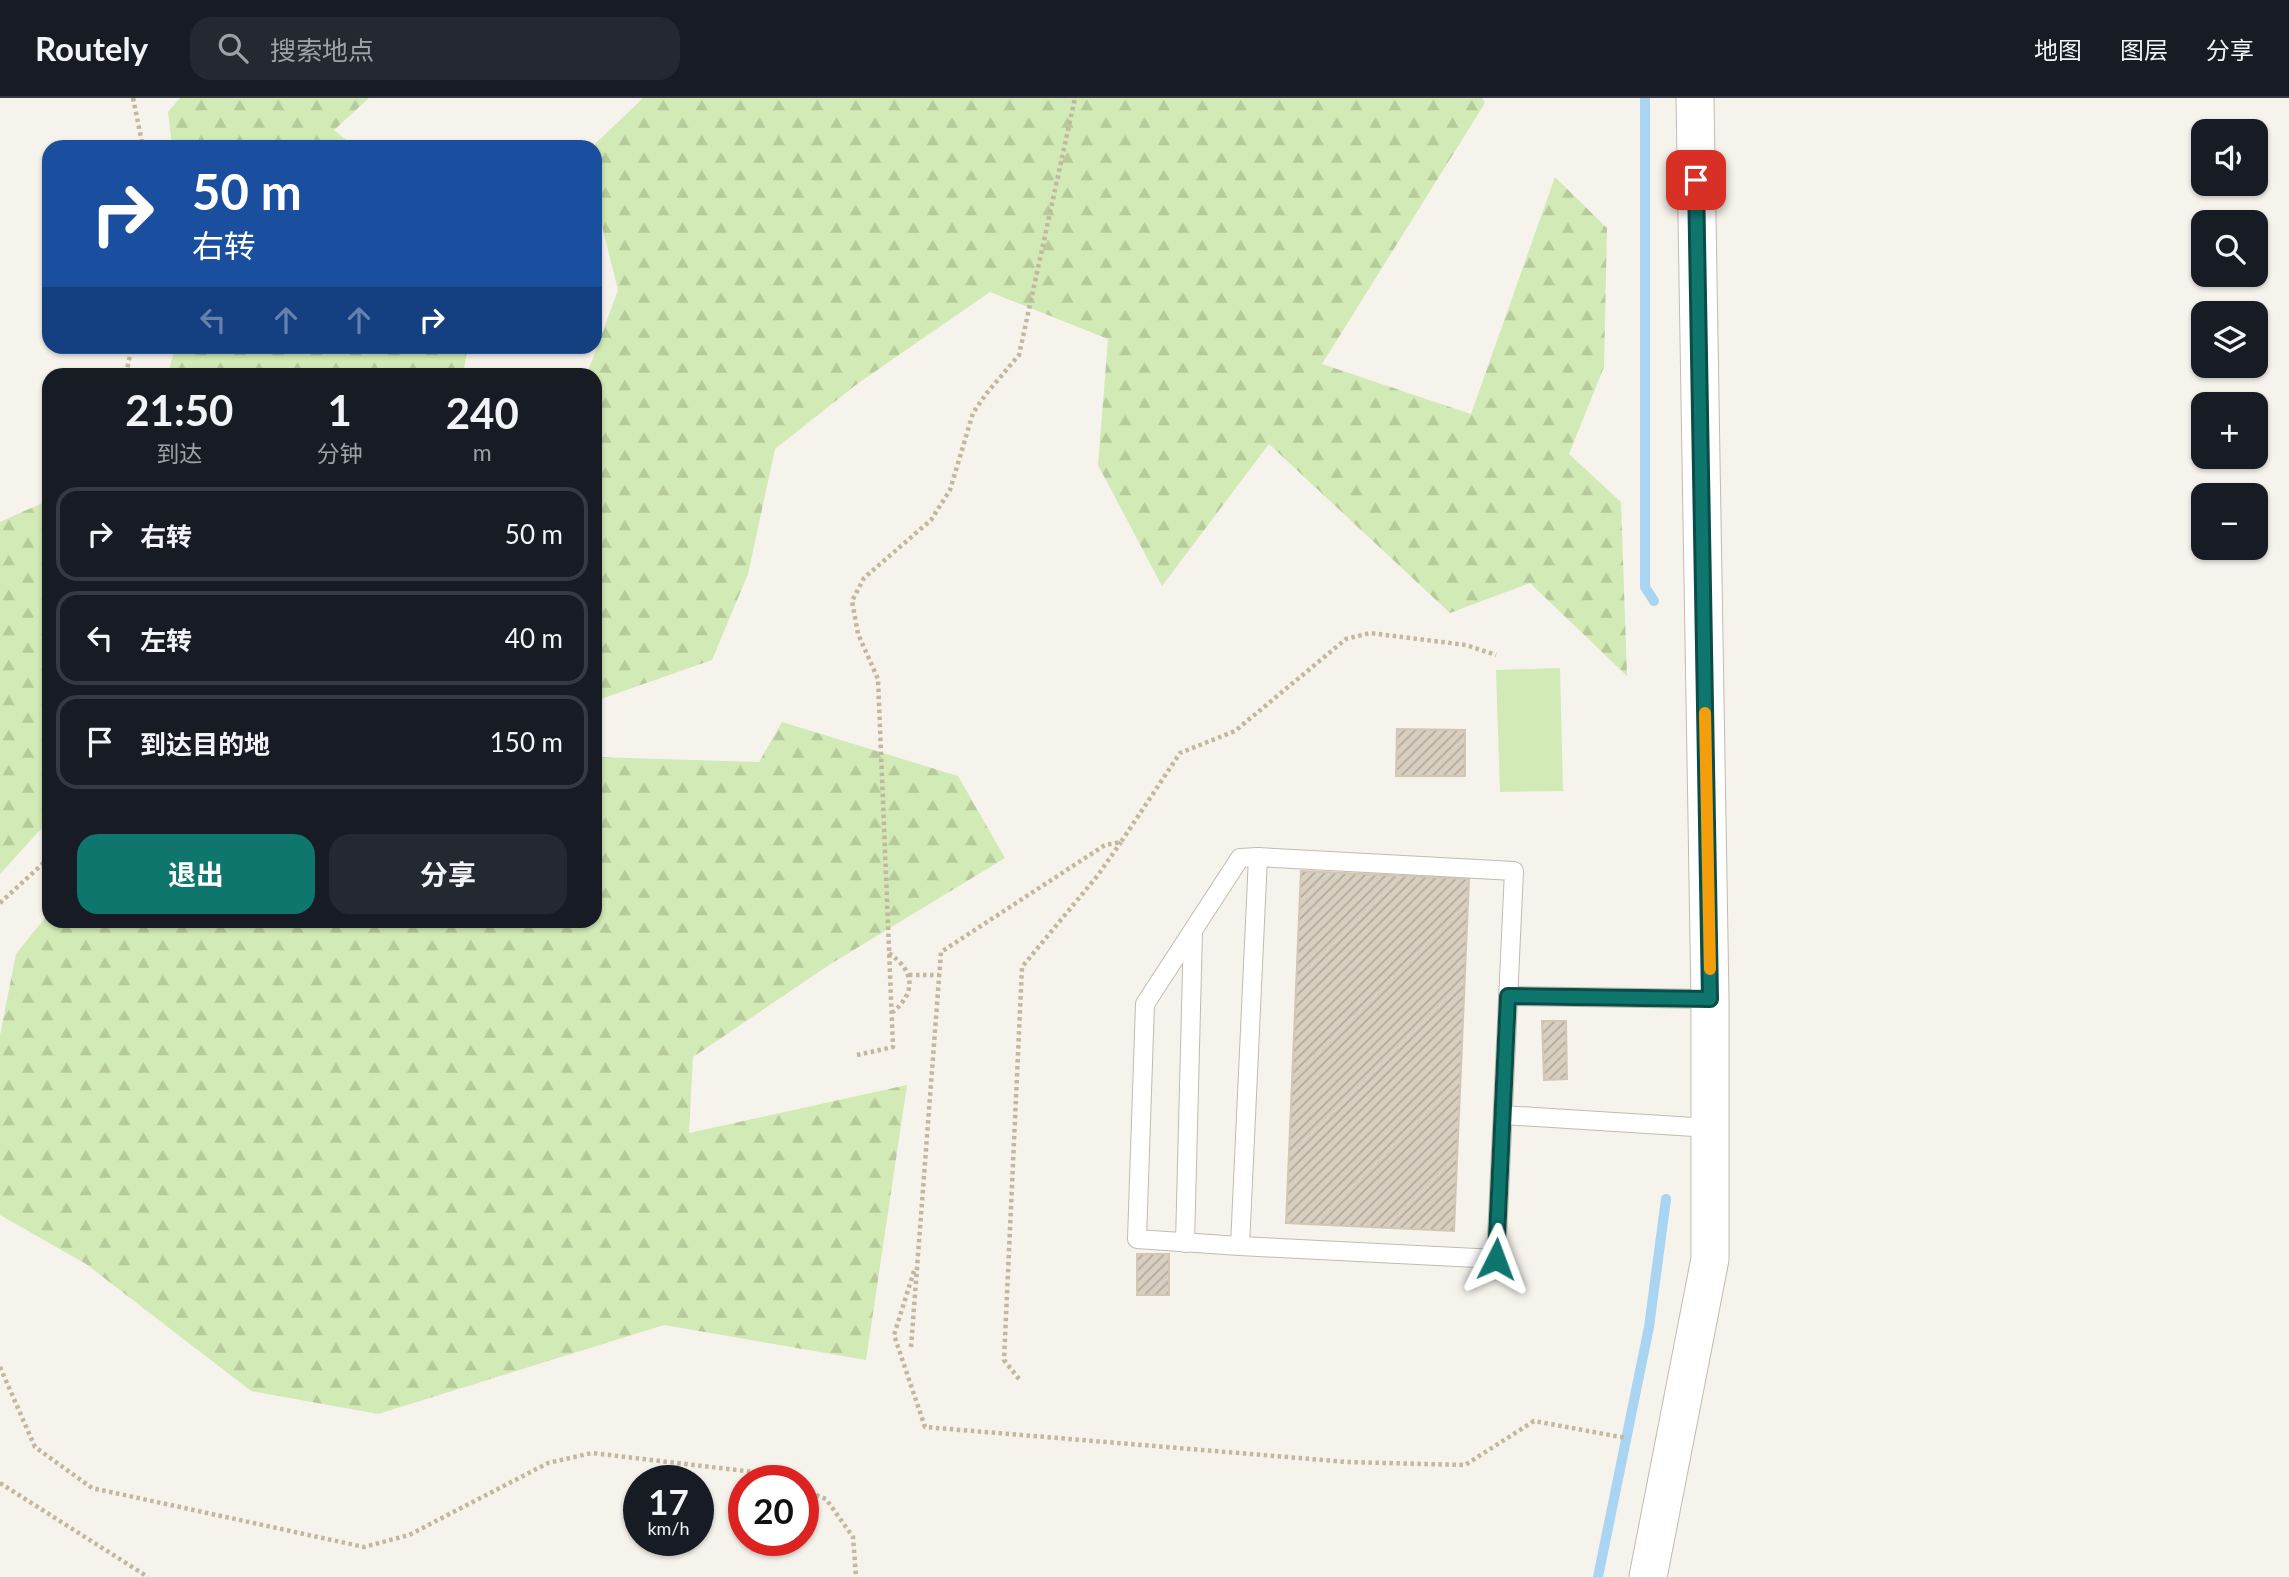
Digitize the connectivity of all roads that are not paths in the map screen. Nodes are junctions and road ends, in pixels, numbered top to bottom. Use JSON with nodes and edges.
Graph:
{"nodes":[{"id":1,"x":1695,"y":98,"type":"edge"},
{"id":2,"x":1258,"y":858,"type":"junction"},
{"id":3,"x":1193,"y":930,"type":"junction"},
{"id":4,"x":1508,"y":996,"type":"junction"},
{"id":5,"x":1710,"y":999,"type":"junction"},
{"id":6,"x":1503,"y":1115,"type":"junction"},
{"id":7,"x":1710,"y":1128,"type":"junction"},
{"id":8,"x":1185,"y":1242,"type":"junction"},
{"id":9,"x":1240,"y":1246,"type":"junction"},
{"id":10,"x":1648,"y":1577,"type":"edge"}],
"edges":[{"from":1,"to":5,"type":"street"},
{"from":2,"to":3,"type":"lane"},
{"from":2,"to":4,"type":"lane"},
{"from":2,"to":9,"type":"lane"},
{"from":3,"to":8,"type":"lane"},
{"from":3,"to":8,"type":"lane"},
{"from":4,"to":5,"type":"lane"},
{"from":4,"to":6,"type":"lane"},
{"from":5,"to":7,"type":"street"},
{"from":6,"to":7,"type":"lane"},
{"from":6,"to":9,"type":"lane"},
{"from":7,"to":10,"type":"street"},
{"from":8,"to":9,"type":"lane"}]}
